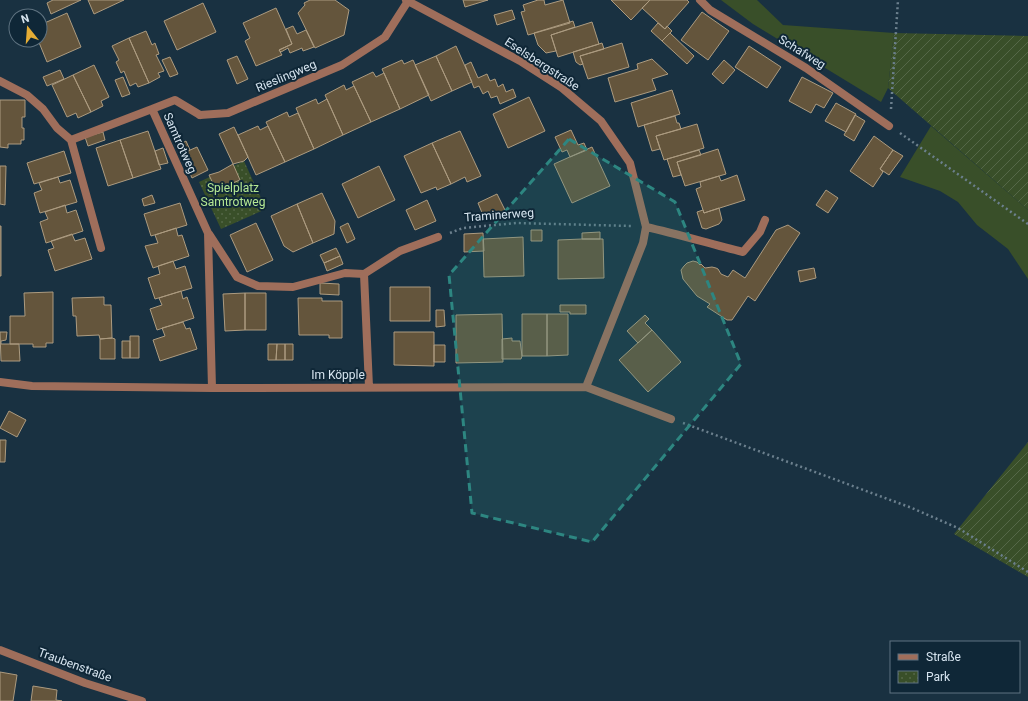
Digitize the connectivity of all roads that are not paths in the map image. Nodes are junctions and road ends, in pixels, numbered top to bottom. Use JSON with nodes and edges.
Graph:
{"nodes":[{"id":1,"x":407,"y":0,"type":"edge"},
{"id":2,"x":700,"y":0,"type":"edge"},
{"id":3,"x":0,"y":81,"type":"edge"},
{"id":4,"x":152,"y":109,"type":"junction"},
{"id":5,"x":889,"y":126,"type":"road end"},
{"id":6,"x":71,"y":140,"type":"junction"},
{"id":7,"x":765,"y":220,"type":"dead end"},
{"id":8,"x":646,"y":226,"type":"junction"},
{"id":9,"x":208,"y":233,"type":"junction"},
{"id":10,"x":438,"y":237,"type":"road end"},
{"id":11,"x":101,"y":248,"type":"dead end"},
{"id":12,"x":364,"y":274,"type":"junction"},
{"id":13,"x":0,"y":382,"type":"edge"},
{"id":14,"x":369,"y":387,"type":"junction"},
{"id":15,"x":586,"y":387,"type":"junction"},
{"id":16,"x":212,"y":388,"type":"junction"},
{"id":17,"x":671,"y":419,"type":"road end"},
{"id":18,"x":0,"y":650,"type":"edge"},
{"id":19,"x":142,"y":701,"type":"edge"}],
"edges":[{"from":1,"to":4,"type":"street","name":"Rieslingweg"},
{"from":1,"to":8,"type":"street","name":"Eselsbergstraße"},
{"from":2,"to":5,"type":"street","name":"Schafweg"},
{"from":3,"to":6,"type":"street"},
{"from":4,"to":6,"type":"street","name":"Samtrotweg"},
{"from":4,"to":9,"type":"street","name":"Samtrotweg"},
{"from":6,"to":11,"type":"street"},
{"from":7,"to":8,"type":"street"},
{"from":8,"to":15,"type":"street","name":"Eselsbergstraße"},
{"from":9,"to":12,"type":"street"},
{"from":9,"to":16,"type":"street","name":"Samtrotweg"},
{"from":10,"to":12,"type":"street"},
{"from":12,"to":14,"type":"street"},
{"from":13,"to":16,"type":"street","name":"Im Köpple"},
{"from":14,"to":15,"type":"street","name":"Im Köpple"},
{"from":14,"to":16,"type":"street","name":"Im Köpple"},
{"from":15,"to":17,"type":"street","name":"Im Köpple"},
{"from":18,"to":19,"type":"street","name":"Traubenstraße"}]}
